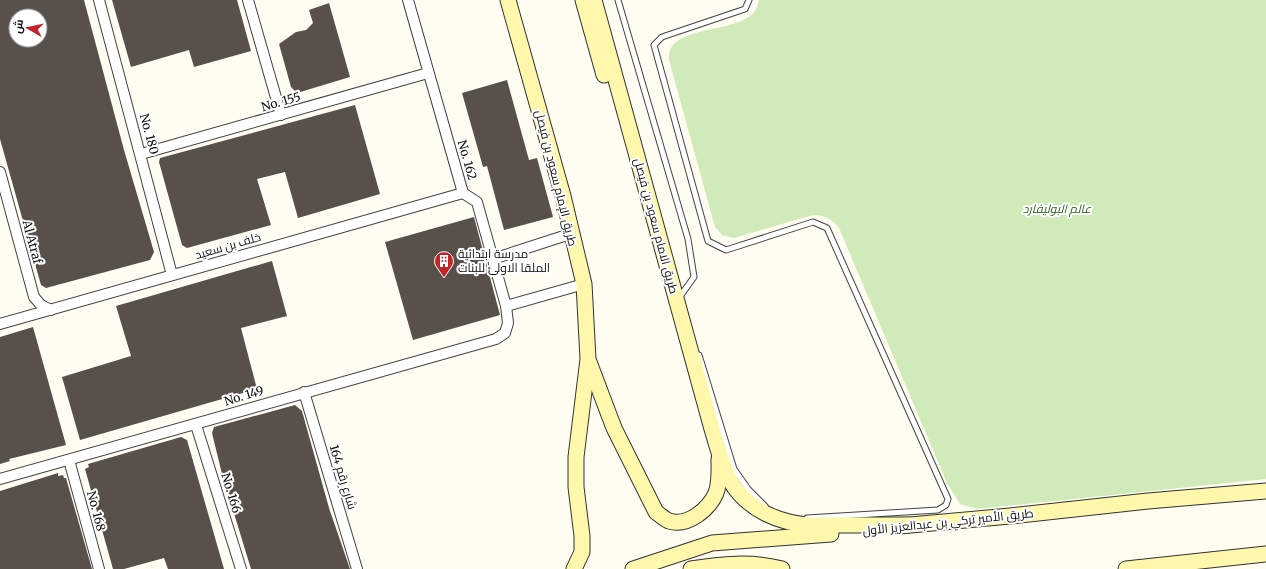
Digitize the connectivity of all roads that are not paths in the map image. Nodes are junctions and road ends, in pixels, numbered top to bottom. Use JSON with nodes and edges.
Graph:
{"nodes":[{"id":1,"x":99,"y":0,"type":"edge"},
{"id":2,"x":248,"y":0,"type":"edge"},
{"id":3,"x":408,"y":0,"type":"edge"},
{"id":4,"x":508,"y":0,"type":"edge"},
{"id":5,"x":583,"y":0,"type":"edge"},
{"id":6,"x":594,"y":0,"type":"edge"},
{"id":7,"x":600,"y":0,"type":"edge"},
{"id":8,"x":618,"y":0,"type":"edge"},
{"id":9,"x":749,"y":0,"type":"edge"},
{"id":10,"x":428,"y":73,"type":"junction"},
{"id":11,"x":281,"y":115,"type":"junction"},
{"id":12,"x":141,"y":154,"type":"junction"},
{"id":13,"x":0,"y":172,"type":"edge"},
{"id":14,"x":463,"y":193,"type":"junction"},
{"id":15,"x":570,"y":234,"type":"junction"},
{"id":16,"x":493,"y":259,"type":"junction"},
{"id":17,"x":172,"y":275,"type":"junction"},
{"id":18,"x":584,"y":284,"type":"junction"},
{"id":19,"x":680,"y":301,"type":"junction"},
{"id":20,"x":506,"y":306,"type":"junction"},
{"id":21,"x":51,"y":310,"type":"junction"},
{"id":22,"x":0,"y":324,"type":"edge"},
{"id":23,"x":690,"y":325,"type":"dead end"},
{"id":24,"x":496,"y":339,"type":"joint"},
{"id":25,"x":697,"y":348,"type":"dead end"},
{"id":26,"x":588,"y":359,"type":"junction"},
{"id":27,"x":304,"y":392,"type":"junction"},
{"id":28,"x":196,"y":425,"type":"junction"},
{"id":29,"x":719,"y":452,"type":"junction"},
{"id":30,"x":69,"y":460,"type":"junction"},
{"id":31,"x":0,"y":479,"type":"edge"},
{"id":32,"x":1266,"y":491,"type":"edge"},
{"id":33,"x":770,"y":508,"type":"dead end"},
{"id":34,"x":790,"y":516,"type":"dead end"},
{"id":35,"x":909,"y":525,"type":"junction"},
{"id":36,"x":1266,"y":554,"type":"edge"},
{"id":37,"x":744,"y":564,"type":"junction"},
{"id":38,"x":99,"y":569,"type":"edge"},
{"id":39,"x":241,"y":569,"type":"edge"},
{"id":40,"x":357,"y":569,"type":"edge"},
{"id":41,"x":574,"y":569,"type":"edge"},
{"id":42,"x":633,"y":569,"type":"edge"},
{"id":43,"x":691,"y":569,"type":"edge"},
{"id":44,"x":723,"y":569,"type":"edge"},
{"id":45,"x":782,"y":569,"type":"edge"},
{"id":46,"x":1126,"y":569,"type":"edge"}],
"edges":[{"from":1,"to":12,"type":"street","name":"No. 180"},
{"from":2,"to":11,"type":"street"},
{"from":3,"to":10,"type":"street","name":"No. 162"},
{"from":4,"to":15,"type":"main road","name":"طريق الإمام سعود بن فيصل"},
{"from":5,"to":19,"type":"main road"},
{"from":6,"to":19,"type":"main road","name":"طريق الامام سعود بن فيصل"},
{"from":7,"to":19,"type":"lane"},
{"from":8,"to":19,"type":"lane"},
{"from":9,"to":34,"type":"lane"},
{"from":10,"to":11,"type":"street","name":"No. 155"},
{"from":10,"to":14,"type":"street","name":"No. 162"},
{"from":11,"to":12,"type":"street","name":"No. 155"},
{"from":12,"to":17,"type":"street","name":"No. 180"},
{"from":13,"to":21,"type":"street","name":"Al Atraf"},
{"from":14,"to":16,"type":"street","name":"No. 162"},
{"from":14,"to":17,"type":"street","name":"خلف بن سعيد"},
{"from":15,"to":16,"type":"street"},
{"from":15,"to":18,"type":"main road","name":"طريق الإمام سعود بن فيصل"},
{"from":16,"to":20,"type":"street","name":"No. 162"},
{"from":17,"to":21,"type":"street","name":"خلف بن سعيد"},
{"from":18,"to":20,"type":"street"},
{"from":18,"to":26,"type":"main road","name":"طريق الإمام سعود بن فيصل"},
{"from":19,"to":23,"type":"lane"},
{"from":19,"to":29,"type":"main road","name":"طريق الامام سعود بن فيصل"},
{"from":20,"to":24,"type":"street","name":"No. 162"},
{"from":21,"to":22,"type":"street","name":"خلف بن سعيد"},
{"from":24,"to":27,"type":"street","name":"No. 149"},
{"from":25,"to":33,"type":"lane"},
{"from":26,"to":29,"type":"main road"},
{"from":26,"to":41,"type":"main road"},
{"from":27,"to":28,"type":"street","name":"No. 149"},
{"from":27,"to":40,"type":"street","name":"شارع رقم 164"},
{"from":28,"to":30,"type":"street","name":"No. 149"},
{"from":28,"to":39,"type":"street","name":"No. 166"},
{"from":29,"to":35,"type":"main road"},
{"from":30,"to":31,"type":"street","name":"No. 149"},
{"from":30,"to":38,"type":"street","name":"No. 168"},
{"from":32,"to":35,"type":"main road","name":"طريق الأمير تركي بن عبدالعزيز الأول"},
{"from":35,"to":42,"type":"main road","name":"طريق الأمير تركي بن عبدالعزيز الأول"},
{"from":36,"to":46,"type":"main road"},
{"from":37,"to":43,"type":"main road"},
{"from":37,"to":44,"type":"main road"},
{"from":37,"to":45,"type":"main road"}]}
